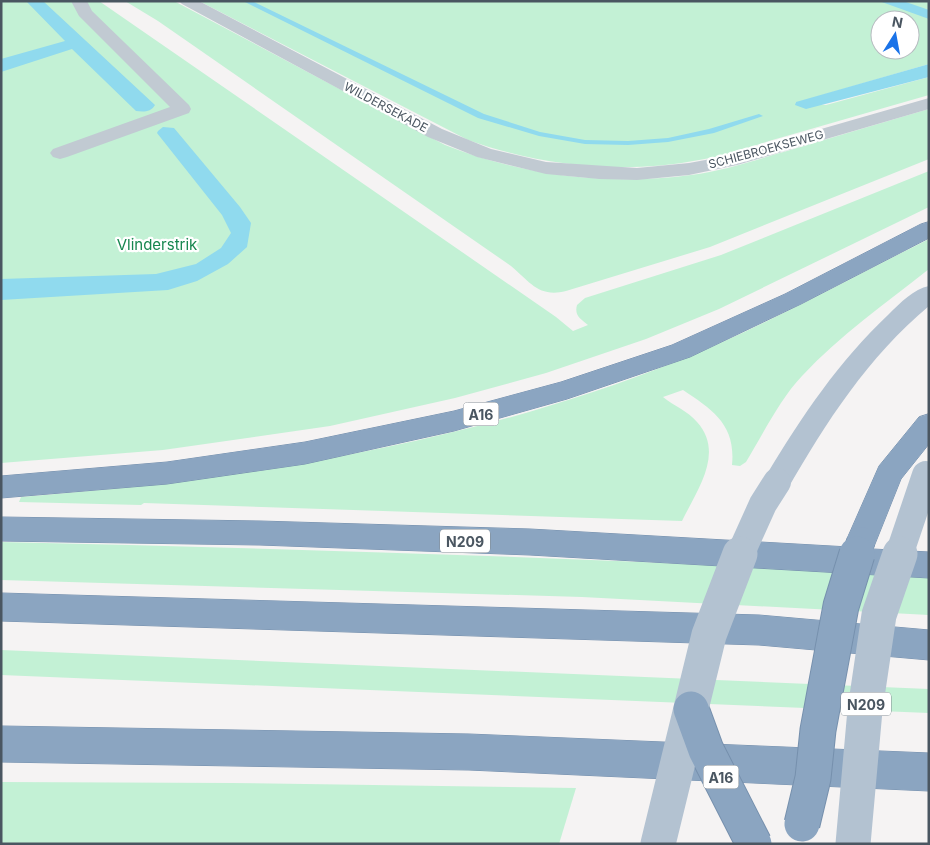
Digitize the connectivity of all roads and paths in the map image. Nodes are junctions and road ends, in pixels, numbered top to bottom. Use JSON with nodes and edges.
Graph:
{"nodes":[{"id":1,"x":78,"y":1,"type":"edge"},
{"id":2,"x":187,"y":1,"type":"edge"},
{"id":3,"x":929,"y":103,"type":"edge"},
{"id":4,"x":60,"y":153,"type":"dead end"},
{"id":5,"x":599,"y":173,"type":"joint"},
{"id":6,"x":929,"y":229,"type":"edge"},
{"id":7,"x":929,"y":293,"type":"edge"},
{"id":8,"x":929,"y":424,"type":"edge"},
{"id":9,"x":928,"y":470,"type":"edge"},
{"id":10,"x":1,"y":487,"type":"edge"},
{"id":11,"x":1,"y":529,"type":"edge"},
{"id":12,"x":929,"y":565,"type":"edge"},
{"id":13,"x":1,"y":607,"type":"edge"},
{"id":14,"x":929,"y":645,"type":"edge"},
{"id":15,"x":691,"y":709,"type":"junction"},
{"id":16,"x":1,"y":744,"type":"edge"},
{"id":17,"x":929,"y":772,"type":"edge"},
{"id":18,"x":797,"y":834,"type":"edge"},
{"id":19,"x":658,"y":844,"type":"edge"},
{"id":20,"x":754,"y":844,"type":"edge"},
{"id":21,"x":853,"y":844,"type":"edge"}],
"edges":[{"from":1,"to":4,"type":"street"},
{"from":2,"to":5,"type":"street","name":"WILDERSEKADE"},
{"from":3,"to":5,"type":"street","name":"SCHIEBROEKSEWEG"},
{"from":6,"to":10,"type":"highway","number":"A16"},
{"from":7,"to":15,"type":"main road","bridge":true},
{"from":8,"to":18,"type":"highway","bridge":true},
{"from":9,"to":21,"type":"main road","number":"N209","bridge":true},
{"from":11,"to":12,"type":"highway","number":"N209"},
{"from":13,"to":14,"type":"highway"},
{"from":15,"to":19,"type":"main road","bridge":true},
{"from":15,"to":20,"type":"highway","number":"A16","bridge":true},
{"from":16,"to":17,"type":"highway","number":"A16"}]}
